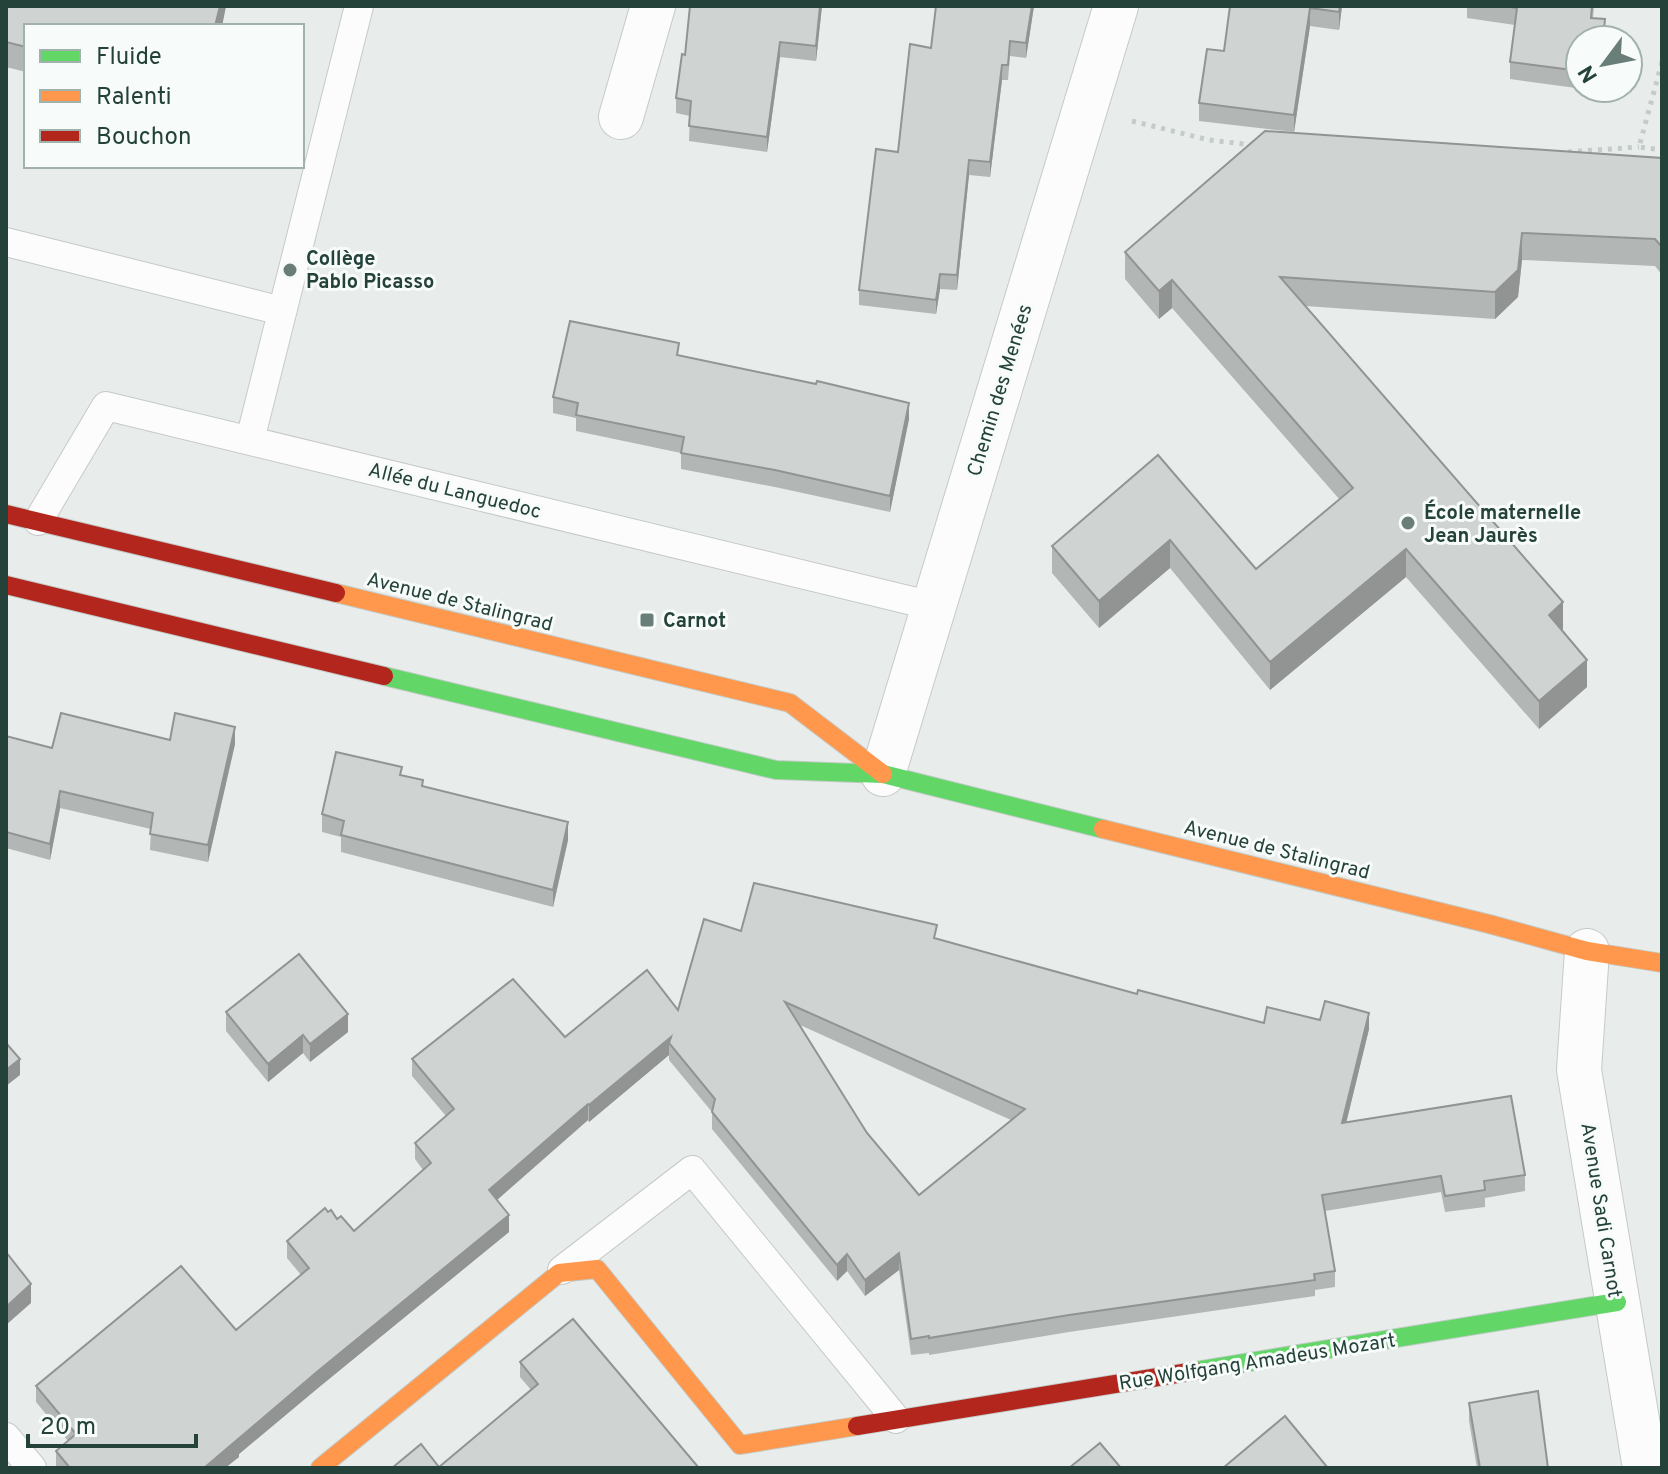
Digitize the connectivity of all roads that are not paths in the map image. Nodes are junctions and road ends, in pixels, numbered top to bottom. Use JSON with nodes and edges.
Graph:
{"nodes":[{"id":1,"x":359,"y":6,"type":"edge"},
{"id":2,"x":653,"y":6,"type":"edge"},
{"id":3,"x":1116,"y":6,"type":"edge"},
{"id":4,"x":621,"y":117,"type":"dead end"},
{"id":5,"x":6,"y":242,"type":"edge"},
{"id":6,"x":282,"y":311,"type":"junction"},
{"id":7,"x":250,"y":440,"type":"junction"},
{"id":8,"x":6,"y":514,"type":"edge"},
{"id":9,"x":38,"y":521,"type":"junction"},
{"id":10,"x":6,"y":585,"type":"edge"},
{"id":11,"x":933,"y":606,"type":"junction"},
{"id":12,"x":883,"y":774,"type":"junction"},
{"id":13,"x":1587,"y":951,"type":"junction"},
{"id":14,"x":1662,"y":963,"type":"edge"},
{"id":15,"x":559,"y":1273,"type":"junction"},
{"id":16,"x":1617,"y":1302,"type":"junction"},
{"id":17,"x":896,"y":1419,"type":"junction"},
{"id":18,"x":6,"y":1437,"type":"edge"},
{"id":19,"x":32,"y":1468,"type":"edge"},
{"id":20,"x":320,"y":1468,"type":"edge"},
{"id":21,"x":1645,"y":1468,"type":"edge"}],
"edges":[{"from":1,"to":6,"type":"lane"},
{"from":2,"to":4,"type":"street"},
{"from":3,"to":11,"type":"street","name":"Chemin des Menées"},
{"from":5,"to":6,"type":"lane"},
{"from":6,"to":7,"type":"lane"},
{"from":7,"to":9,"type":"lane","name":"Allée du Languedoc"},
{"from":7,"to":11,"type":"lane","name":"Allée du Languedoc"},
{"from":8,"to":9,"type":"main road","name":"Avenue de Stalingrad"},
{"from":9,"to":12,"type":"main road","name":"Avenue de Stalingrad"},
{"from":10,"to":12,"type":"main road","name":"Avenue de Stalingrad"},
{"from":11,"to":12,"type":"street","name":"Chemin des Menées"},
{"from":12,"to":13,"type":"main road","name":"Avenue de Stalingrad"},
{"from":13,"to":14,"type":"main road","name":"Avenue de Stalingrad"},
{"from":13,"to":16,"type":"street","name":"Avenue Sadi Carnot"},
{"from":15,"to":17,"type":"main road","name":"Rue Wolfgang Amadeus Mozart"},
{"from":15,"to":17,"type":"lane"},
{"from":15,"to":20,"type":"main road"},
{"from":16,"to":17,"type":"main road","name":"Rue Wolfgang Amadeus Mozart"},
{"from":16,"to":21,"type":"street","name":"Avenue Sadi Carnot"},
{"from":18,"to":19,"type":"lane"}]}
